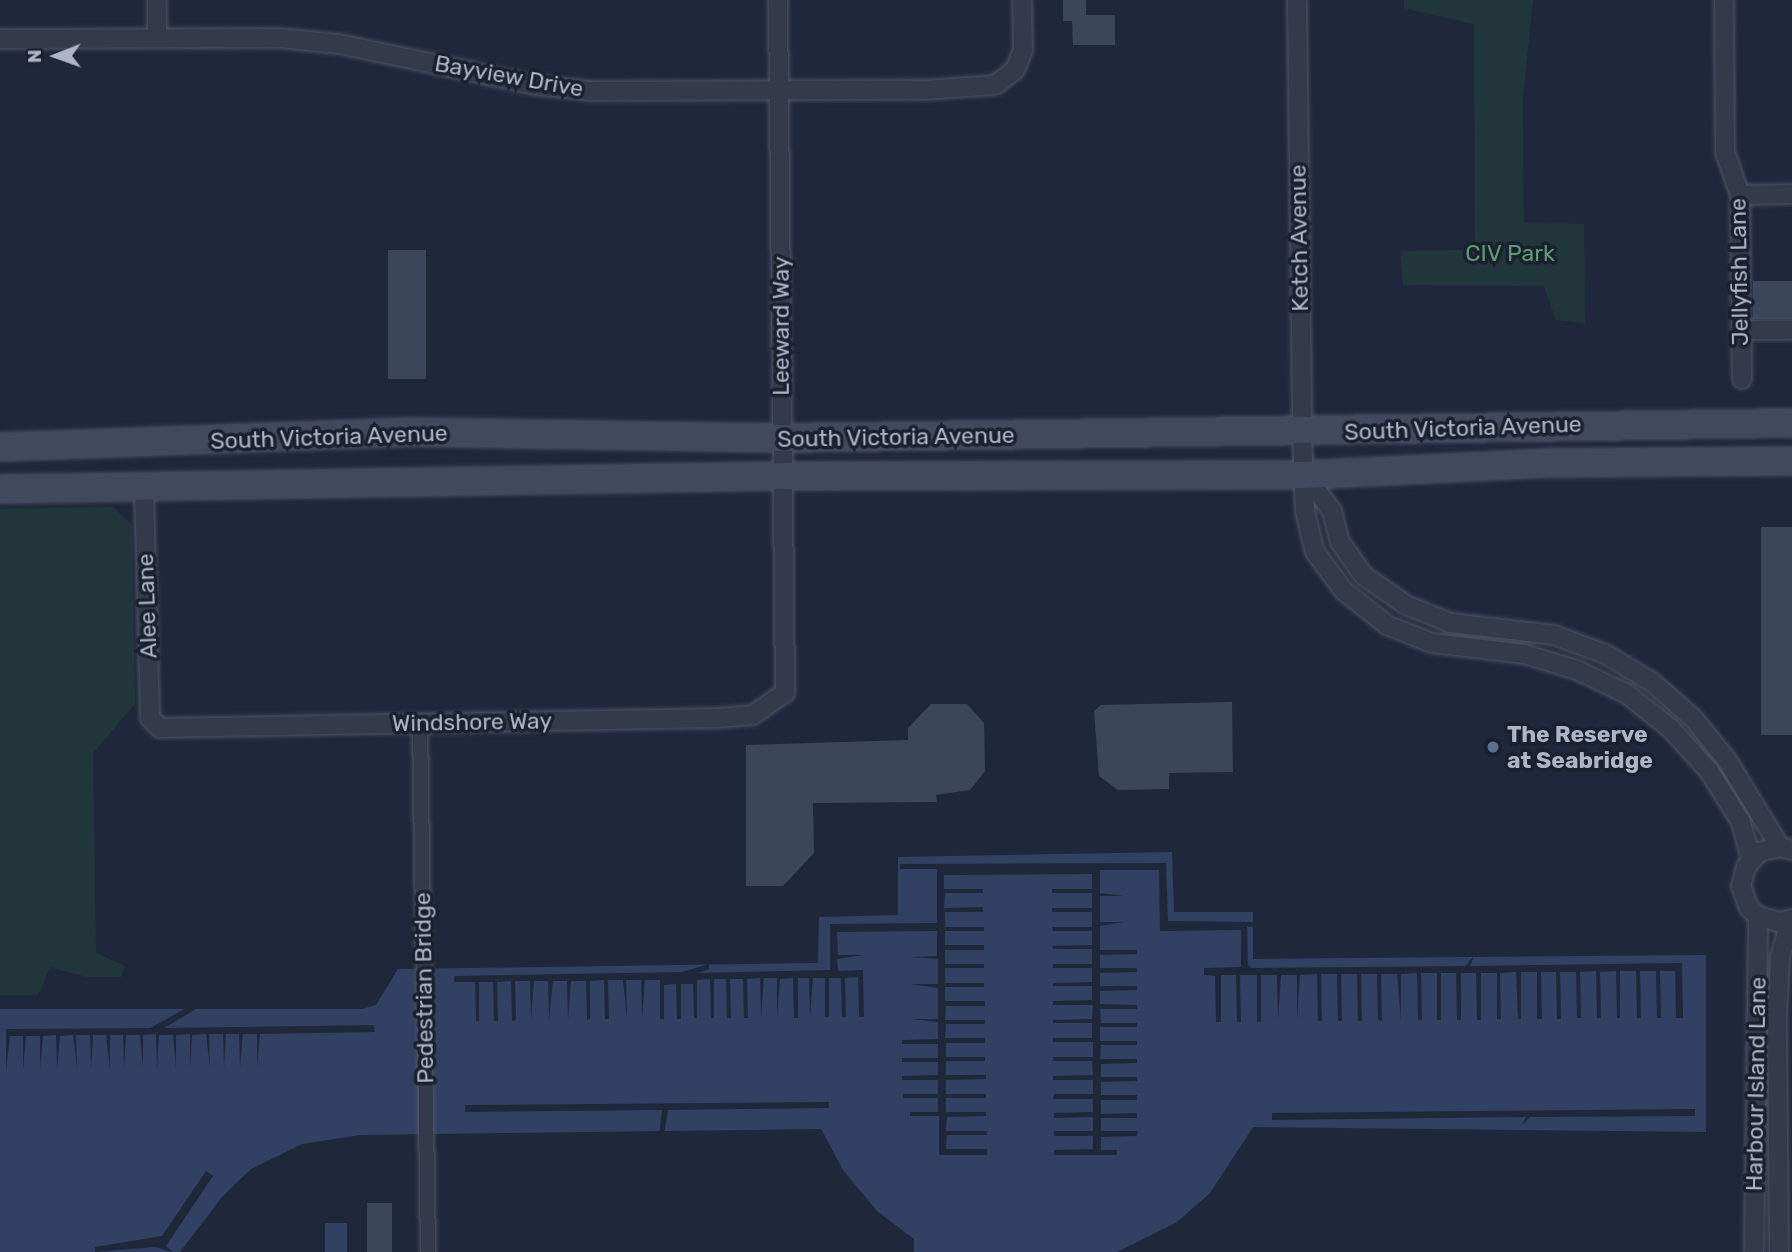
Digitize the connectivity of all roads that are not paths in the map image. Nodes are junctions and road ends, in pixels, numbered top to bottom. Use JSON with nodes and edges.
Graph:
{"nodes":[{"id":1,"x":157,"y":0,"type":"edge"},
{"id":2,"x":778,"y":0,"type":"edge"},
{"id":3,"x":1022,"y":0,"type":"edge"},
{"id":4,"x":1297,"y":0,"type":"edge"},
{"id":5,"x":1724,"y":0,"type":"edge"},
{"id":6,"x":157,"y":38,"type":"junction"},
{"id":7,"x":0,"y":39,"type":"edge"},
{"id":8,"x":779,"y":93,"type":"junction"},
{"id":9,"x":1792,"y":194,"type":"edge"},
{"id":10,"x":1740,"y":195,"type":"junction"},
{"id":11,"x":1741,"y":330,"type":"junction"},
{"id":12,"x":1792,"y":330,"type":"edge"},
{"id":13,"x":1742,"y":379,"type":"dead end"},
{"id":14,"x":1792,"y":423,"type":"edge"},
{"id":15,"x":1302,"y":433,"type":"junction"},
{"id":16,"x":780,"y":438,"type":"junction"},
{"id":17,"x":0,"y":447,"type":"edge"},
{"id":18,"x":1792,"y":461,"type":"edge"},
{"id":19,"x":1305,"y":475,"type":"junction"},
{"id":20,"x":782,"y":477,"type":"junction"},
{"id":21,"x":144,"y":487,"type":"junction"},
{"id":22,"x":0,"y":489,"type":"edge"},
{"id":23,"x":785,"y":693,"type":"joint"},
{"id":24,"x":420,"y":723,"type":"junction"},
{"id":25,"x":153,"y":725,"type":"joint"},
{"id":26,"x":1786,"y":849,"type":"edge"},
{"id":27,"x":1751,"y":859,"type":"junction"},
{"id":28,"x":1758,"y":916,"type":"junction"},
{"id":29,"x":1791,"y":919,"type":"edge"},
{"id":30,"x":428,"y":1245,"type":"edge"},
{"id":31,"x":1754,"y":1252,"type":"edge"},
{"id":32,"x":1779,"y":1252,"type":"edge"}],
"edges":[{"from":1,"to":6,"type":"street"},
{"from":2,"to":8,"type":"street","name":"Leeward Way"},
{"from":3,"to":8,"type":"street","name":"Bayview Drive"},
{"from":4,"to":15,"type":"street","name":"Ketch Avenue"},
{"from":5,"to":10,"type":"street","name":"Jellyfish Lane"},
{"from":6,"to":7,"type":"street","name":"Bayview Drive"},
{"from":6,"to":8,"type":"street","name":"Bayview Drive"},
{"from":8,"to":16,"type":"street","name":"Leeward Way"},
{"from":9,"to":10,"type":"street"},
{"from":10,"to":11,"type":"street","name":"Jellyfish Lane"},
{"from":11,"to":12,"type":"street"},
{"from":11,"to":13,"type":"street","name":"Jellyfish Lane"},
{"from":14,"to":15,"type":"main road","name":"South Victoria Avenue"},
{"from":15,"to":16,"type":"main road","name":"South Victoria Avenue"},
{"from":15,"to":19,"type":"street","name":"Ketch Avenue"},
{"from":16,"to":17,"type":"main road","name":"South Victoria Avenue"},
{"from":16,"to":20,"type":"street","name":"Leeward Way"},
{"from":18,"to":19,"type":"main road","name":"South Victoria Avenue"},
{"from":19,"to":20,"type":"main road","name":"South Victoria Avenue"},
{"from":19,"to":26,"type":"street"},
{"from":19,"to":27,"type":"street"},
{"from":20,"to":21,"type":"main road","name":"South Victoria Avenue"},
{"from":20,"to":23,"type":"street","name":"Leeward Way"},
{"from":21,"to":22,"type":"main road","name":"South Victoria Avenue"},
{"from":21,"to":25,"type":"street","name":"Alee Lane"},
{"from":23,"to":24,"type":"street","name":"Windshore Way"},
{"from":24,"to":25,"type":"street","name":"Windshore Way"},
{"from":24,"to":30,"type":"street","name":"Pedestrian Bridge"},
{"from":26,"to":27,"type":"street"},
{"from":27,"to":28,"type":"street"},
{"from":28,"to":29,"type":"street"},
{"from":28,"to":31,"type":"street","name":"Harbour Island Lane"},
{"from":29,"to":32,"type":"street","name":"Harbour Island Lane"}]}
